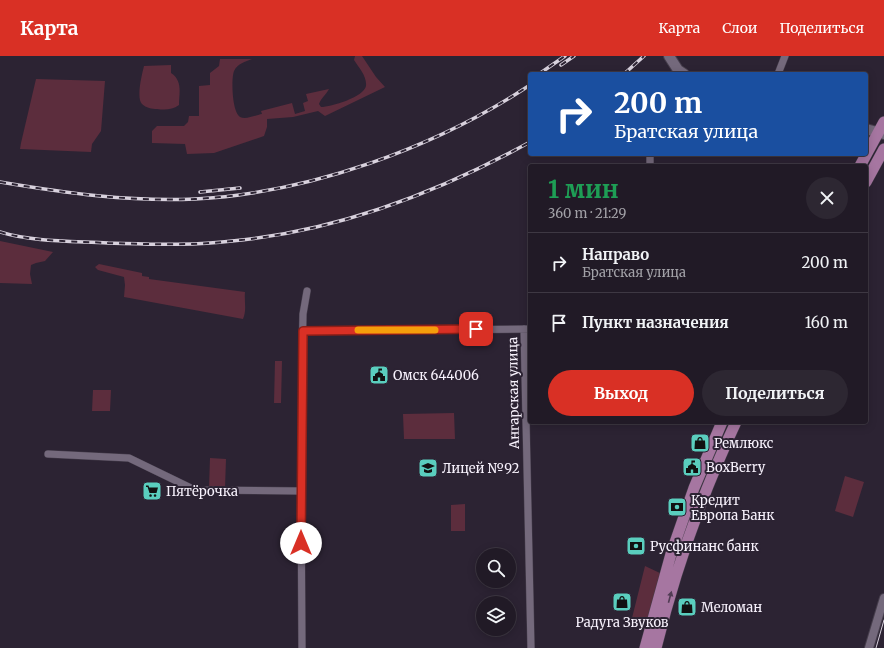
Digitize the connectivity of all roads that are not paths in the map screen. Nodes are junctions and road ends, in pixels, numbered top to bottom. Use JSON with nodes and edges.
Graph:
{"nodes":[{"id":1,"x":668,"y":56,"type":"edge"},
{"id":2,"x":785,"y":56,"type":"edge"},
{"id":3,"x":678,"y":72,"type":"edge"},
{"id":4,"x":779,"y":72,"type":"edge"},
{"id":5,"x":884,"y":122,"type":"edge"},
{"id":6,"x":868,"y":130,"type":"edge"},
{"id":7,"x":881,"y":133,"type":"edge"},
{"id":8,"x":884,"y":149,"type":"edge"},
{"id":9,"x":868,"y":153,"type":"edge"},
{"id":10,"x":868,"y":178,"type":"edge"},
{"id":11,"x":307,"y":291,"type":"dead end"},
{"id":12,"x":527,"y":329,"type":"edge"},
{"id":13,"x":303,"y":331,"type":"junction"},
{"id":14,"x":721,"y":424,"type":"edge"},
{"id":15,"x":735,"y":424,"type":"edge"},
{"id":16,"x":48,"y":454,"type":"dead end"},
{"id":17,"x":301,"y":491,"type":"junction"},
{"id":18,"x":884,"y":598,"type":"edge"},
{"id":19,"x":302,"y":648,"type":"edge"},
{"id":20,"x":530,"y":648,"type":"edge"},
{"id":21,"x":645,"y":648,"type":"edge"},
{"id":22,"x":656,"y":648,"type":"edge"},
{"id":23,"x":870,"y":648,"type":"edge"}],
"edges":[{"from":1,"to":3,"type":"main road"},
{"from":2,"to":4,"type":"street"},
{"from":5,"to":7,"type":"main road"},
{"from":6,"to":7,"type":"main road"},
{"from":7,"to":9,"type":"main road"},
{"from":8,"to":10,"type":"main road"},
{"from":11,"to":13,"type":"street"},
{"from":12,"to":13,"type":"street"},
{"from":12,"to":20,"type":"street","name":"Ангарская улица"},
{"from":13,"to":17,"type":"street"},
{"from":14,"to":21,"type":"main road"},
{"from":22,"to":15,"type":"main road","one_way":true},
{"from":16,"to":17,"type":"street"},
{"from":17,"to":19,"type":"street"},
{"from":18,"to":23,"type":"street"}]}
